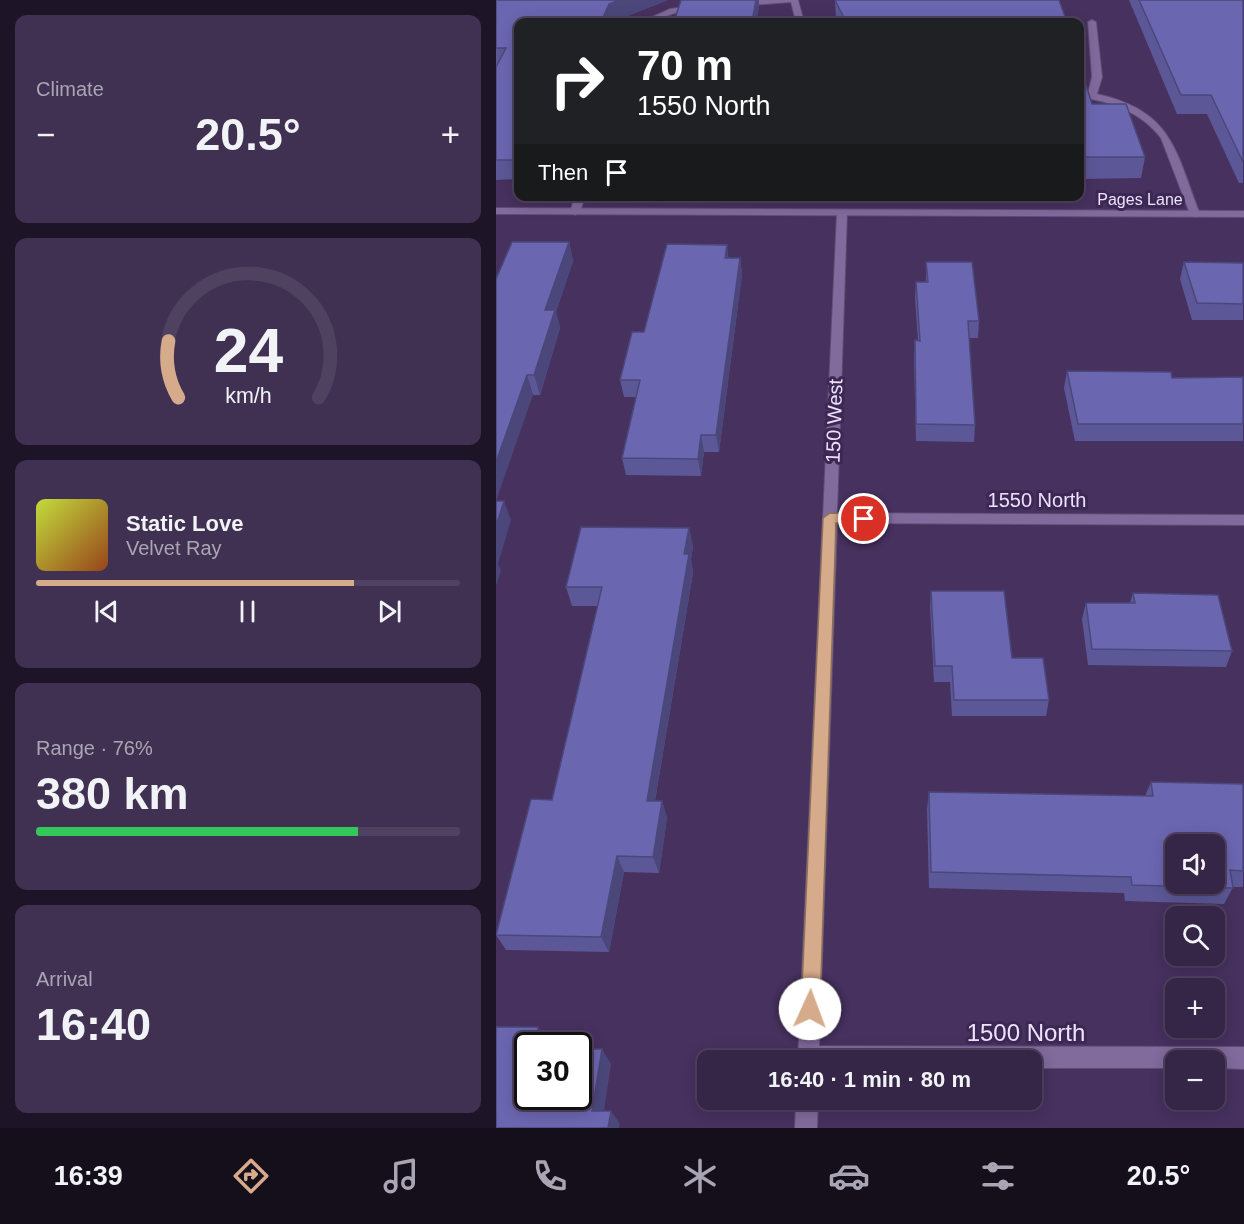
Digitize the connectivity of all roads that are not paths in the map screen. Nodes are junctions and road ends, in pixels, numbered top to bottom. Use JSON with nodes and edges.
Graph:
{"nodes":[{"id":1,"x":792,"y":0,"type":"edge"},
{"id":2,"x":730,"y":5,"type":"edge"},
{"id":3,"x":708,"y":6,"type":"edge"},
{"id":4,"x":655,"y":18,"type":"edge"},
{"id":5,"x":799,"y":18,"type":"edge"},
{"id":6,"x":1092,"y":22,"type":"dead end"},
{"id":7,"x":1084,"y":95,"type":"edge"},
{"id":8,"x":1092,"y":96,"type":"junction"},
{"id":9,"x":578,"y":201,"type":"edge"},
{"id":10,"x":496,"y":212,"type":"edge"},
{"id":11,"x":575,"y":212,"type":"junction"},
{"id":12,"x":842,"y":213,"type":"junction"},
{"id":13,"x":1195,"y":214,"type":"junction"},
{"id":14,"x":1243,"y":214,"type":"edge"},
{"id":15,"x":830,"y":518,"type":"junction"},
{"id":16,"x":1243,"y":520,"type":"edge"},
{"id":17,"x":809,"y":1050,"type":"edge"},
{"id":18,"x":1042,"y":1058,"type":"edge"},
{"id":19,"x":1243,"y":1058,"type":"edge"},
{"id":20,"x":807,"y":1110,"type":"edge"},
{"id":21,"x":806,"y":1128,"type":"edge"}],
"edges":[{"from":1,"to":2,"type":"street"},
{"from":1,"to":5,"type":"street"},
{"from":3,"to":4,"type":"street"},
{"from":6,"to":8,"type":"street"},
{"from":7,"to":8,"type":"street"},
{"from":8,"to":13,"type":"street"},
{"from":9,"to":11,"type":"street"},
{"from":10,"to":11,"type":"street","name":"Pages Lane"},
{"from":11,"to":12,"type":"street","name":"Pages Lane"},
{"from":12,"to":13,"type":"street","name":"Pages Lane"},
{"from":12,"to":15,"type":"street","name":"150 West"},
{"from":13,"to":14,"type":"street","name":"Pages Lane"},
{"from":15,"to":16,"type":"street","name":"1550 North"},
{"from":15,"to":17,"type":"street","name":"150 West"},
{"from":18,"to":19,"type":"street","name":"1500 North"},
{"from":20,"to":21,"type":"street"}]}
